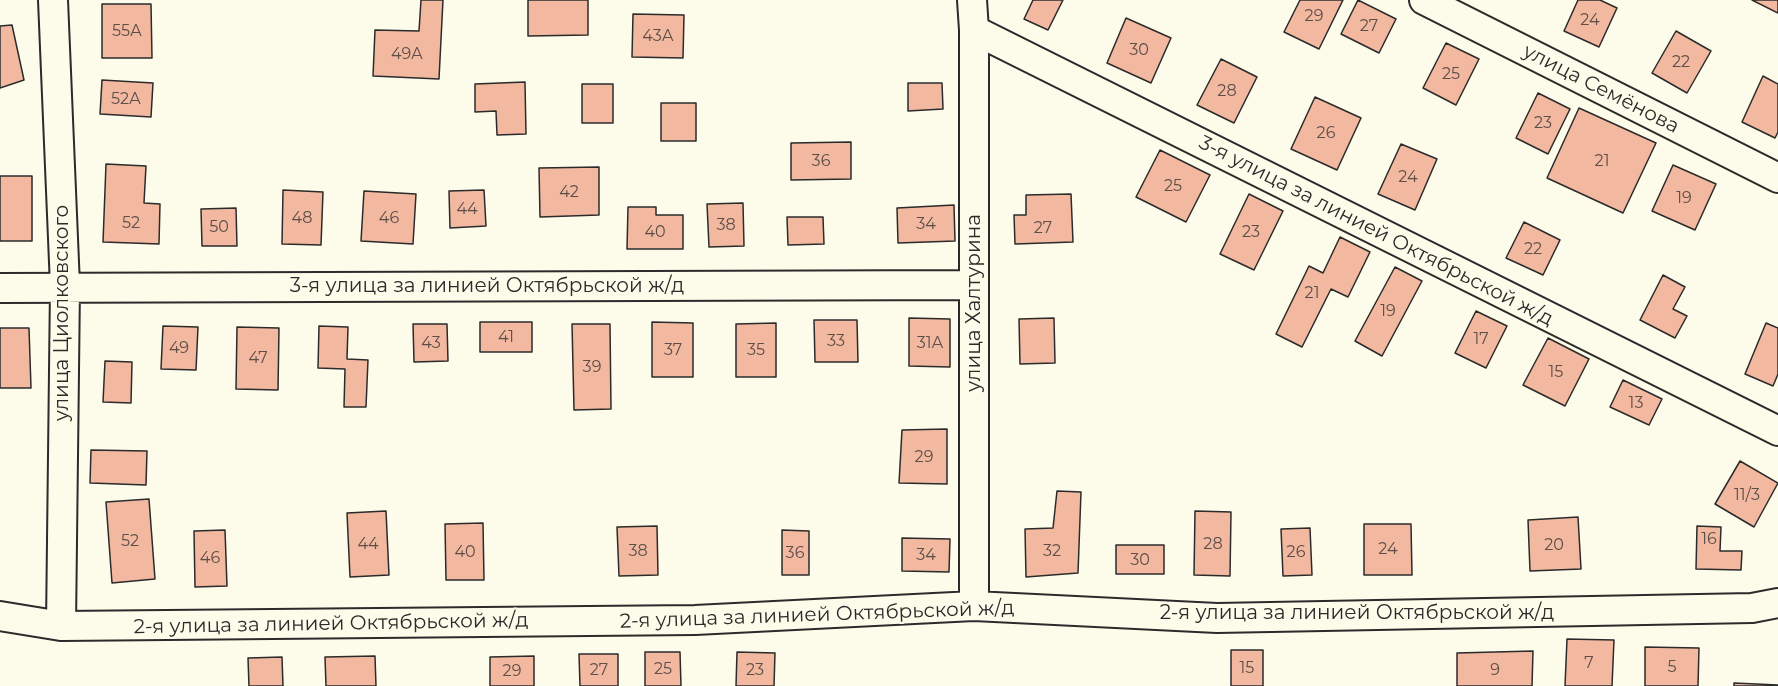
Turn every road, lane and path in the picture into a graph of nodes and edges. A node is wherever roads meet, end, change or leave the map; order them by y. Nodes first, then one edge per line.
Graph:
1 (53, 0) edge
2 (972, 0) edge
3 (1424, 0) edge
4 (974, 30) junction
5 (1778, 178) edge
6 (973, 285) junction
7 (65, 286) junction
8 (0, 288) edge
9 (1778, 431) edge
10 (1778, 603) edge
11 (974, 606) junction
12 (0, 616) edge
13 (61, 626) junction

1 - 7 street, улица Циолковского
2 - 4 street, улица Халтурина
3 - 5 street, улица Семёнова
4 - 6 street, улица Халтурина
4 - 9 street, 3-я улица за линией Октябрьской ж/д
6 - 7 street, 3-я улица за линией Октябрьской ж/д
6 - 11 street, улица Халтурина
7 - 8 street, 3-я улица за линией Октябрьской ж/д
7 - 13 street, улица Циолковского
10 - 11 street, 2-я улица за линией Октябрьской ж/д
11 - 13 street, 2-я улица за линией Октябрьской ж/д
12 - 13 street, 2-я улица за линией Октябрьской ж/д

